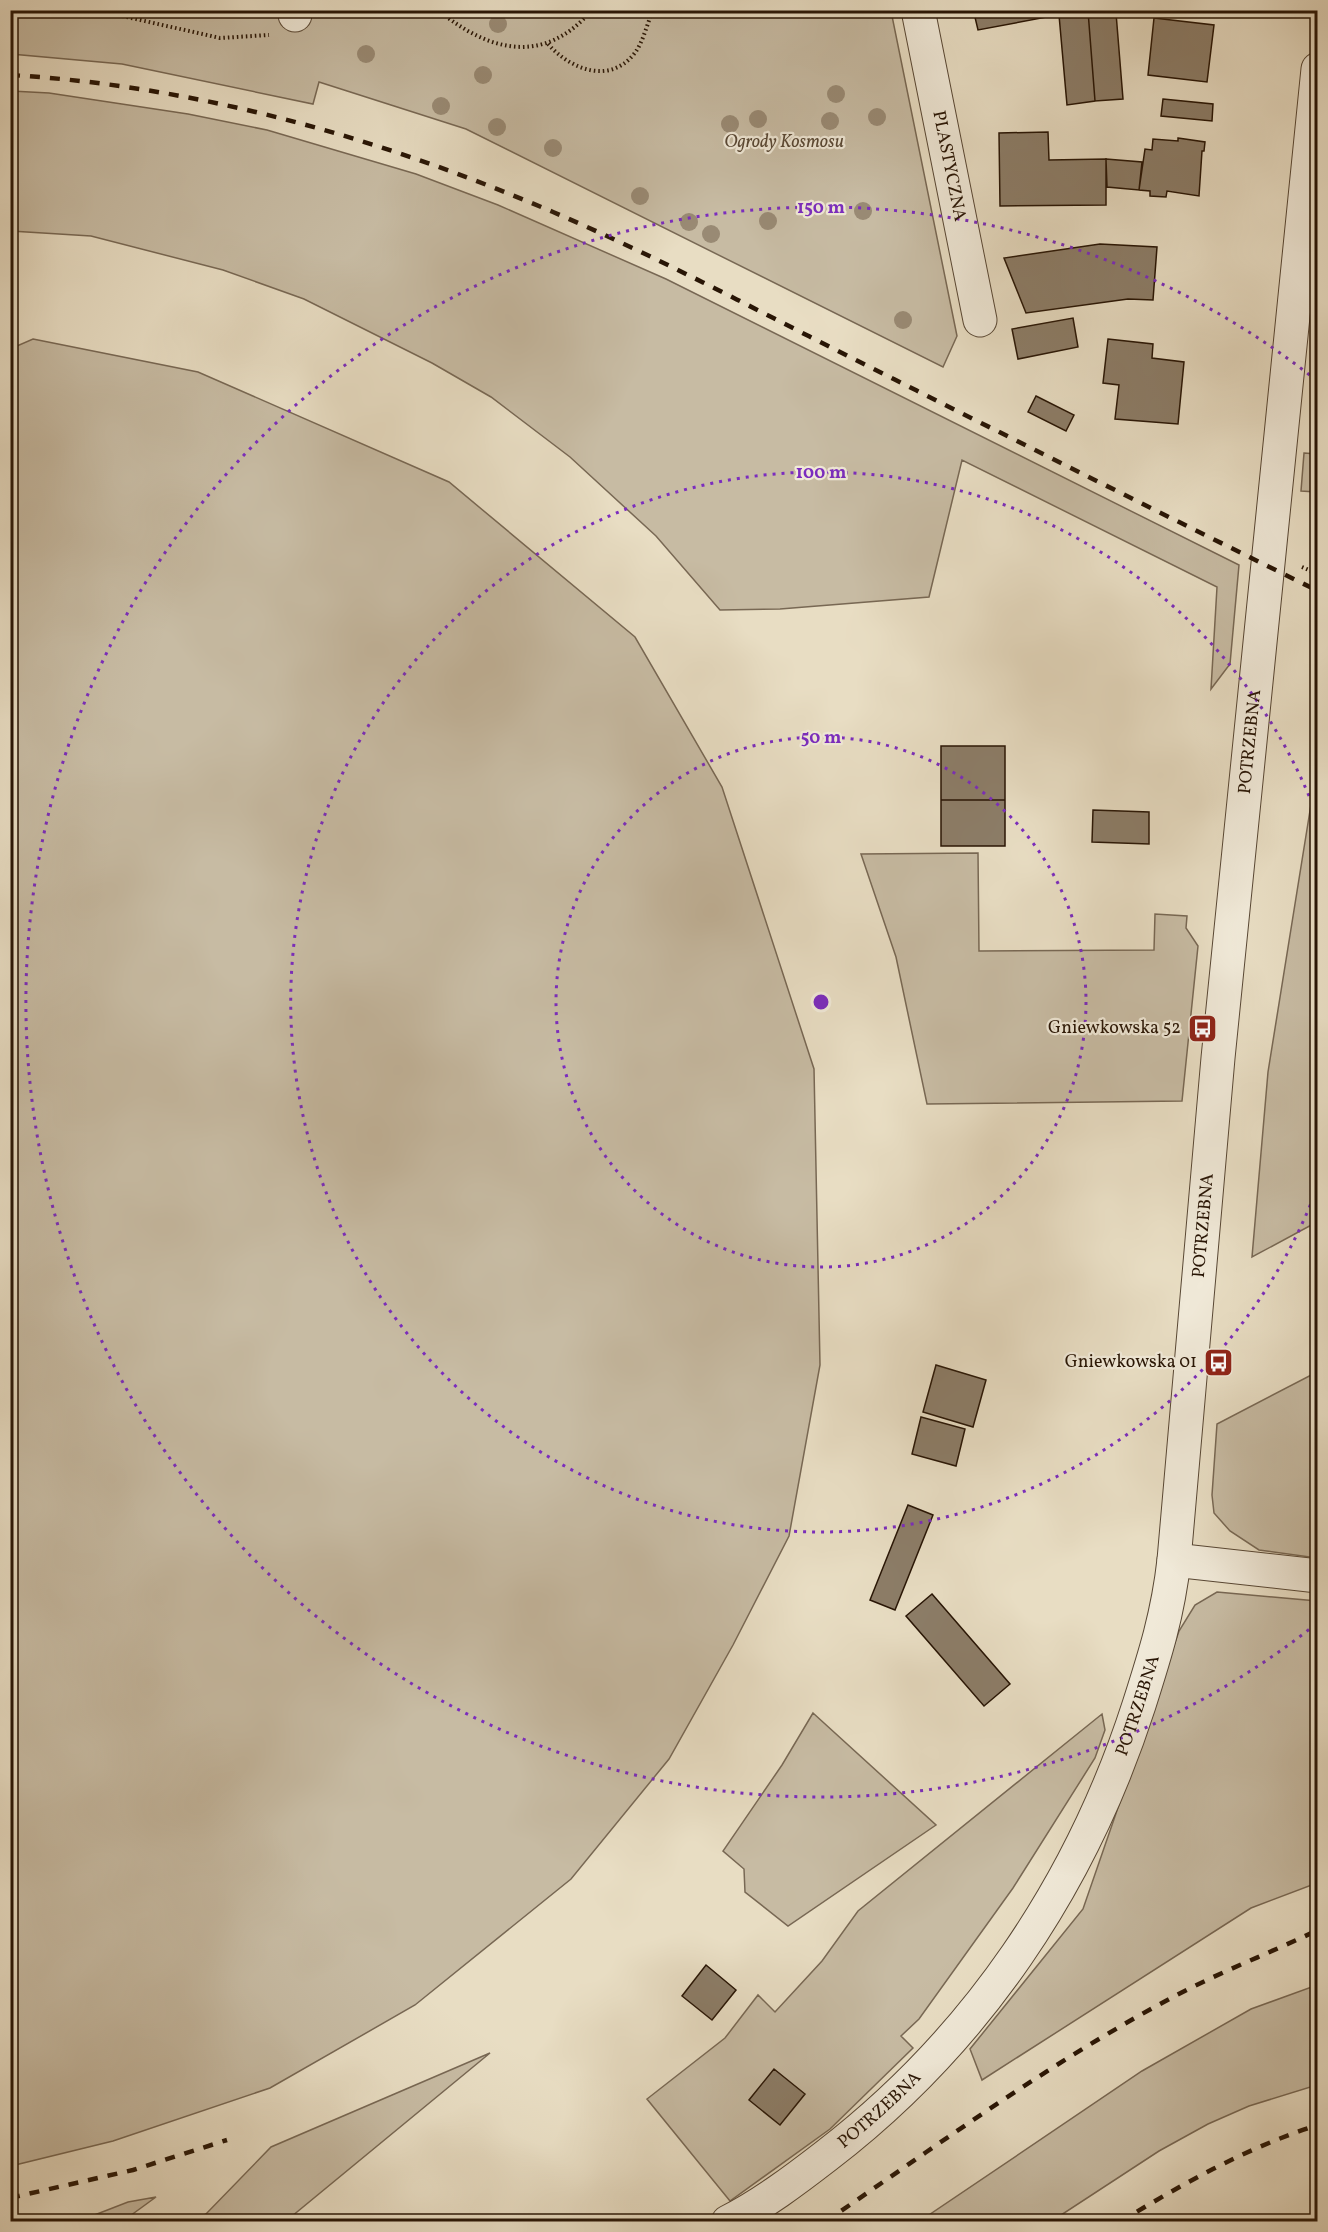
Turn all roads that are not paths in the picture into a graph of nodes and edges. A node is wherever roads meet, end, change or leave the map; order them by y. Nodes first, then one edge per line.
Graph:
1 (918, 10) edge
2 (1317, 69) edge
3 (980, 320) dead end
4 (1174, 1560) junction
5 (1317, 1576) edge
6 (728, 2222) edge

1 - 3 street, PLASTYCZNA
2 - 4 street, POTRZEBNA
4 - 5 street
4 - 6 street, POTRZEBNA

